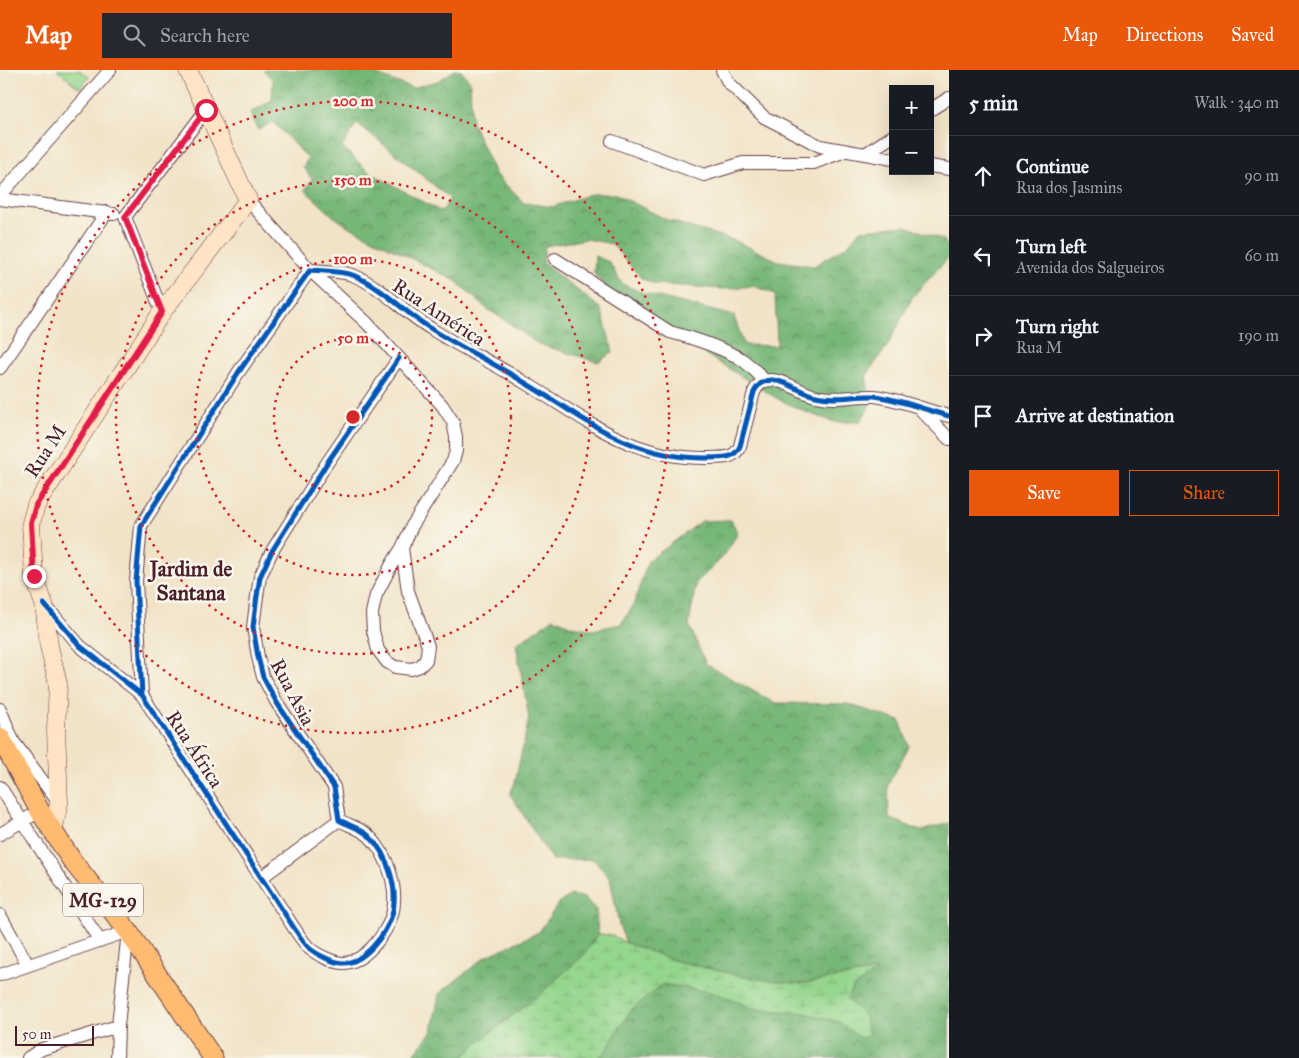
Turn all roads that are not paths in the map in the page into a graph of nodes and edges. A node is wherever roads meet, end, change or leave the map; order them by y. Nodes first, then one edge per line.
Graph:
1 (110, 70) edge
2 (188, 70) edge
3 (722, 70) edge
4 (949, 98) edge
5 (934, 107) edge
6 (206, 110) junction
7 (889, 139) edge
8 (612, 141) dead end
9 (845, 150) junction
10 (866, 154) junction
11 (889, 158) edge
12 (934, 167) edge
13 (949, 170) edge
14 (0, 198) edge
15 (248, 200) junction
16 (108, 212) junction
17 (125, 217) junction
18 (556, 259) dead end
19 (310, 270) junction
20 (162, 312) junction
21 (399, 358) junction
22 (0, 368) edge
23 (765, 380) junction
24 (919, 409) junction
25 (949, 416) edge
26 (949, 439) edge
27 (402, 548) junction
28 (44, 604) junction
29 (142, 696) junction
30 (0, 709) edge
31 (0, 737) edge
32 (0, 786) edge
33 (59, 803) junction
34 (40, 813) junction
35 (339, 820) junction
36 (22, 821) junction
37 (54, 832) junction
38 (0, 834) edge
39 (261, 878) junction
40 (0, 915) edge
41 (128, 932) junction
42 (100, 941) junction
43 (28, 965) junction
44 (0, 975) edge
45 (118, 1026) junction
46 (28, 1058) edge
47 (117, 1058) edge
48 (213, 1058) edge

1 - 14 street
2 - 6 street
3 - 9 street
4 - 5 street
6 - 15 street
6 - 17 street
7 - 10 street
8 - 9 street
9 - 10 street
10 - 11 street
12 - 13 street
14 - 16 street
15 - 19 street
15 - 20 street, Rua M
16 - 17 street
16 - 22 street
17 - 20 street
18 - 23 street
19 - 21 street
19 - 23 street, Rua América
19 - 29 street
20 - 28 street, Rua M
21 - 27 street
21 - 35 street, Rua Asia
23 - 24 street
24 - 25 street
24 - 26 street
27 - 27 street
28 - 29 street, Rua África
28 - 33 street, Rua M
29 - 39 street, Rua África
30 - 33 street
31 - 34 main road, MG-129
32 - 36 street
33 - 37 street, Rua M
34 - 36 street
34 - 37 main road, MG-129
35 - 39 street
35 - 39 street, Rua África
36 - 38 street
36 - 42 street
37 - 41 main road, MG-129
40 - 43 street
41 - 42 street
41 - 45 street
41 - 48 main road, MG-129
42 - 43 street
43 - 44 street
45 - 46 street
45 - 47 street

